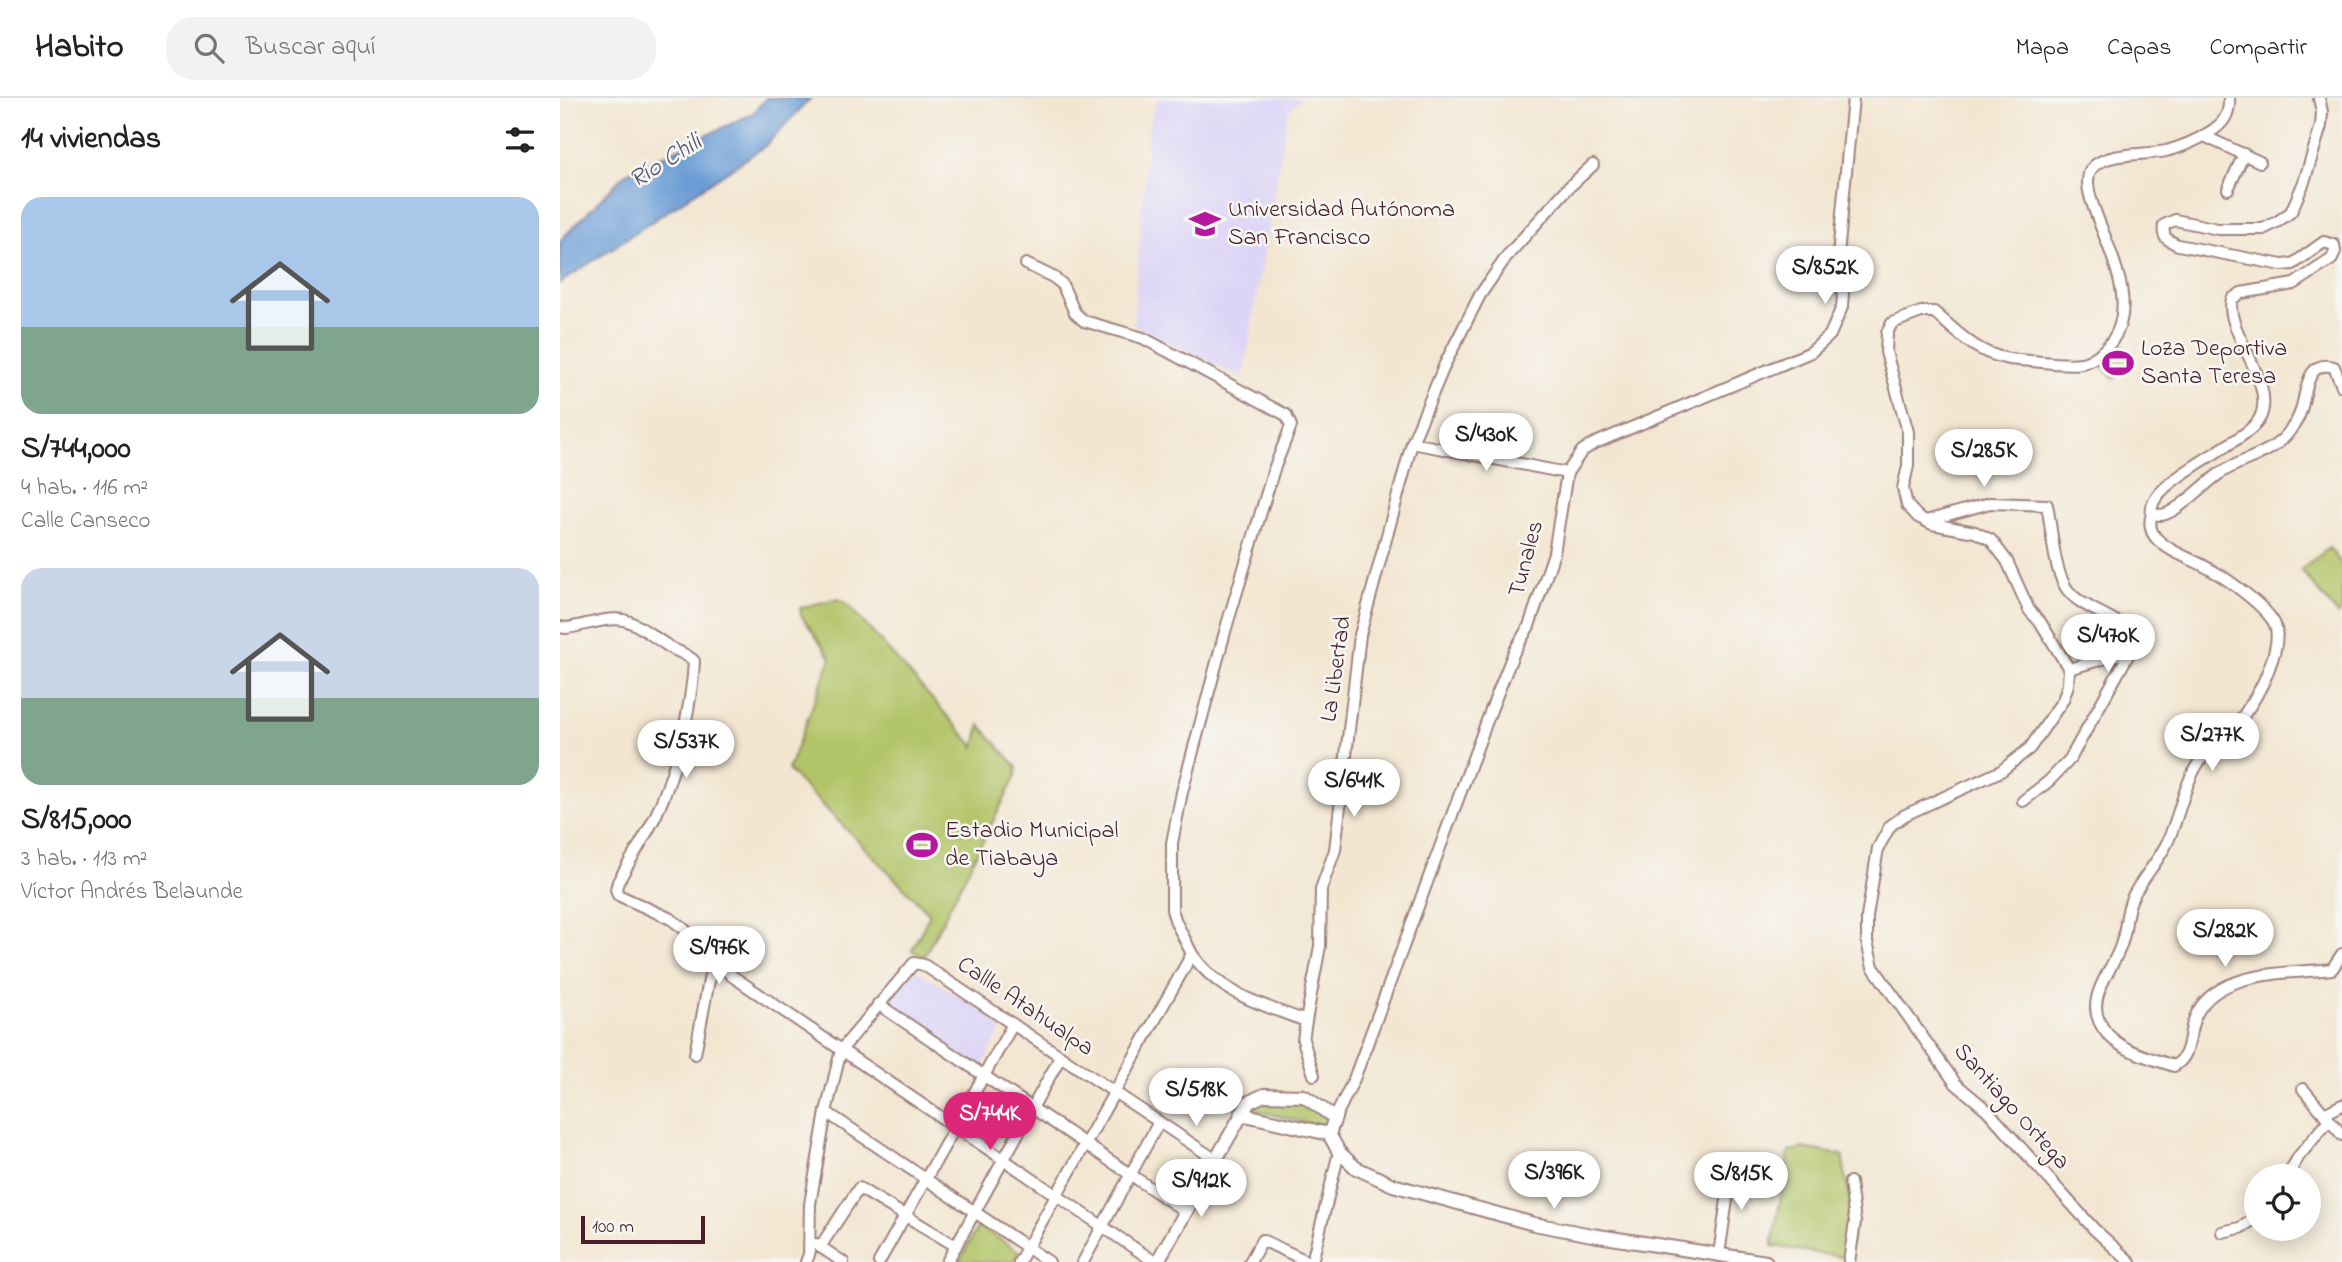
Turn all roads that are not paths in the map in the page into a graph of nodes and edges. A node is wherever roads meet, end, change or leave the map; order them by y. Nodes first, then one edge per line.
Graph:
1 (1853, 98) edge
2 (2229, 98) edge
3 (2319, 98) edge
4 (2204, 136) junction
5 (2244, 154) junction
6 (2260, 162) dead end
7 (1593, 165) dead end
8 (2228, 189) dead end
9 (1026, 264) dead end
10 (2342, 386) edge
11 (1412, 443) junction
12 (1567, 473) junction
13 (2152, 514) junction
14 (1926, 521) junction
15 (560, 626) edge
16 (2131, 650) junction
17 (2069, 669) junction
18 (2023, 802) dead end
19 (1192, 954) junction
20 (2342, 954) edge
21 (713, 958) junction
22 (878, 1004) junction
23 (1306, 1021) junction
24 (1013, 1024) junction
25 (841, 1050) junction
26 (695, 1054) dead end
27 (1061, 1056) junction
28 (1314, 1075) dead end
29 (984, 1076) junction
30 (2303, 1089) dead end
31 (1114, 1092) junction
32 (2342, 1105) edge
33 (1032, 1108) junction
34 (826, 1112) junction
35 (1241, 1114) junction
36 (2326, 1117) junction
37 (1335, 1118) junction
38 (1159, 1122) junction
39 (955, 1127) junction
40 (1329, 1134) junction
41 (2342, 1135) edge
42 (1085, 1144) junction
43 (1339, 1152) junction
44 (1004, 1160) junction
45 (1216, 1160) junction
46 (2294, 1164) edge
47 (1732, 1166) dead end
48 (1131, 1175) junction
49 (926, 1179) junction
50 (1850, 1182) dead end
51 (1056, 1195) junction
52 (975, 1212) junction
53 (1186, 1212) junction
54 (905, 1216) junction
55 (2244, 1225) edge
56 (1102, 1227) junction
57 (2222, 1232) dead end
58 (809, 1240) junction
59 (956, 1246) junction
60 (820, 1247) junction
61 (1027, 1247) junction
62 (1719, 1254) junction
63 (806, 1262) edge
64 (843, 1262) edge
65 (879, 1262) edge
66 (947, 1262) edge
67 (1019, 1262) edge
68 (1049, 1262) edge
69 (1083, 1262) edge
70 (1156, 1262) edge
71 (1250, 1262) edge
72 (1311, 1262) edge
73 (1766, 1262) edge
74 (1849, 1262) edge
75 (2130, 1262) edge

1 - 12 street
2 - 4 street
3 - 13 street
4 - 5 street
4 - 14 street
5 - 6 street
5 - 8 street
7 - 11 street, La Libertad
9 - 19 street
10 - 13 street
11 - 12 street
11 - 23 street, La Libertad
12 - 37 street, Tunales
13 - 20 street
14 - 16 street
14 - 17 street
15 - 21 street
16 - 17 street
16 - 18 street
17 - 75 street, Santiago Ortega
19 - 23 street
19 - 31 street
21 - 25 street
21 - 26 street
22 - 24 street, Callle Atahualpa
22 - 25 street
22 - 29 street
23 - 28 street, La Libertad
24 - 27 street, Callle Atahualpa
24 - 29 street
25 - 34 street
25 - 39 street
27 - 31 street, Callle Atahualpa
27 - 33 street
29 - 33 street
29 - 39 street
30 - 36 street
31 - 38 street, Callle Atahualpa
31 - 42 street
32 - 36 street
33 - 42 street
33 - 44 street
34 - 49 street
34 - 58 street
35 - 37 main road
35 - 40 main road
35 - 45 main road
36 - 41 street
36 - 46 street
37 - 40 main road
38 - 45 street, Callle Atahualpa
38 - 48 street
39 - 44 street
39 - 49 street
40 - 43 main road
42 - 48 street
42 - 51 street
43 - 62 main road
43 - 72 street
44 - 51 street
44 - 52 street
45 - 53 main road
47 - 62 street
48 - 53 street
48 - 56 street
49 - 52 street
49 - 54 street
50 - 74 street
51 - 56 street
51 - 61 street
52 - 59 street
52 - 61 street
53 - 70 main road
54 - 59 street
54 - 60 street
54 - 65 street
55 - 57 street
56 - 69 street
56 - 70 street
58 - 60 street
58 - 63 street
59 - 66 street
60 - 64 street
61 - 67 street
61 - 68 street
62 - 73 main road
71 - 72 street

